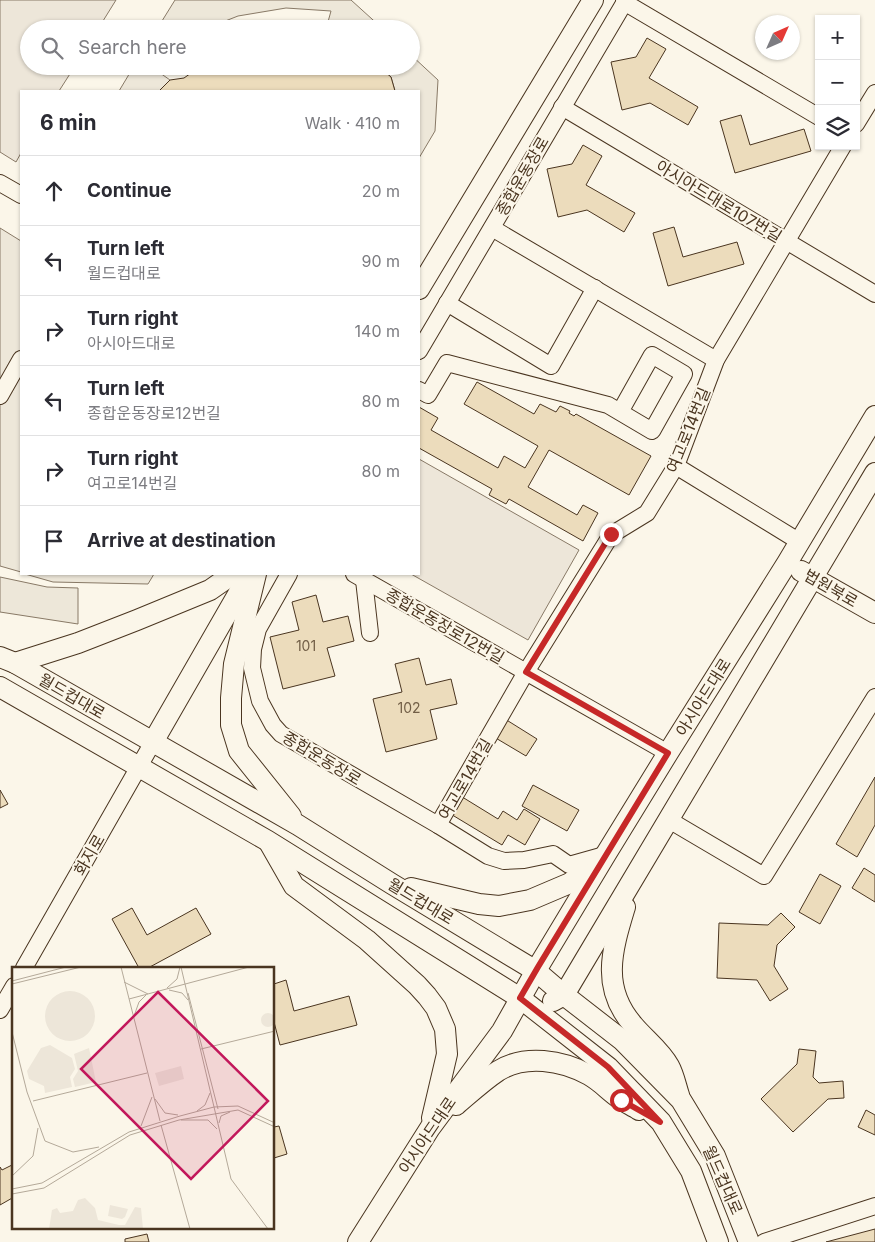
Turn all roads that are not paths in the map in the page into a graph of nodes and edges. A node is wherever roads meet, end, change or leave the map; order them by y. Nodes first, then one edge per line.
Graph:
1 (593, 0) edge
2 (619, 1) edge
3 (582, 18) junction
4 (875, 92) edge
5 (562, 107) junction
6 (815, 115) edge
7 (860, 117) edge
8 (841, 150) edge
9 (0, 183) edge
10 (20, 194) edge
11 (492, 228) junction
12 (786, 241) junction
13 (420, 287) edge
14 (595, 288) junction
15 (875, 294) edge
16 (447, 303) junction
17 (420, 349) edge
18 (716, 360) junction
19 (20, 361) edge
20 (420, 391) edge
21 (0, 396) edge
22 (620, 412) junction
23 (875, 416) edge
24 (676, 466) junction
25 (875, 473) edge
26 (800, 542) junction
27 (787, 563) junction
28 (231, 575) edge
29 (249, 575) edge
30 (256, 575) edge
31 (288, 575) edge
32 (359, 577) edge
33 (812, 577) junction
34 (875, 613) edge
35 (370, 633) dead end
36 (7, 660) edge
37 (526, 672) junction
38 (0, 687) edge
39 (875, 696) edge
40 (153, 742) junction
41 (668, 753) junction
42 (140, 767) junction
43 (669, 820) junction
44 (298, 825) junction
45 (438, 826) junction
46 (268, 841) junction
47 (606, 854) junction
48 (636, 875) junction
49 (392, 884) junction
50 (25, 967) edge
51 (536, 971) junction
52 (12, 989) edge
53 (564, 995) junction
54 (520, 998) junction
55 (0, 1010) edge
56 (536, 1011) junction
57 (502, 1031) junction
58 (680, 1100) junction
59 (660, 1122) junction
60 (430, 1128) junction
61 (875, 1206) edge
62 (358, 1242) edge
63 (718, 1242) edge
64 (749, 1242) edge
65 (764, 1242) edge

1 - 3 main road, 종합운동장로
2 - 3 main road
2 - 5 street, 종합운동장로
2 - 6 street
3 - 13 main road, 종합운동장로
4 - 7 street
5 - 11 street, 종합운동장로
5 - 12 street, 아시아드대로107번길
8 - 12 street, 여고로14번길
9 - 10 street
11 - 14 street
11 - 16 street, 종합운동장로
12 - 15 street, 아시아드대로107번길
12 - 18 street, 여고로14번길
14 - 16 street
14 - 18 street
16 - 17 street, 종합운동장로
18 - 24 street, 여고로14번길
19 - 21 street
20 - 22 street
22 - 22 street
23 - 26 main road, 아시아드대로
24 - 26 street
24 - 37 street, 여고로14번길
25 - 33 main road, 아시아드대로
26 - 27 main road, 아시아드대로
27 - 33 main road, 법원북로
27 - 41 main road, 아시아드대로
28 - 36 main road
29 - 40 main road
30 - 44 main road
31 - 45 street, 종합운동장로
32 - 35 street
32 - 37 street, 종합운동장로12번길
33 - 34 main road, 법원북로
33 - 43 main road, 아시아드대로
36 - 40 main road, 월드컵대로
37 - 41 street, 종합운동장로12번길
37 - 45 street, 여고로14번길
38 - 42 main road, 월드컵대로
39 - 43 street
40 - 42 street, 화지로
40 - 44 main road, 월드컵대로
41 - 47 main road, 아시아드대로
42 - 46 main road, 월드컵대로
42 - 50 street, 화지로
43 - 48 main road, 아시아드대로
44 - 49 main road, 월드컵대로
45 - 47 street, 종합운동장로
46 - 54 main road, 월드컵대로
46 - 60 main road
47 - 49 main road
47 - 51 main road, 아시아드대로
48 - 53 main road, 아시아드대로
48 - 58 main road
49 - 51 main road, 월드컵대로
51 - 53 main road, 월드컵대로
51 - 54 main road, 아시아드대로
52 - 55 street
53 - 56 main road, 아시아드대로
53 - 58 main road, 월드컵대로
54 - 56 main road, 월드컵대로
54 - 57 main road, 아시아드대로
56 - 57 main road, 아시아드대로
56 - 59 main road, 월드컵대로
57 - 60 main road, 아시아드대로
58 - 64 main road, 월드컵대로
59 - 60 main road
59 - 63 main road, 월드컵대로
60 - 62 main road, 아시아드대로
61 - 65 street

